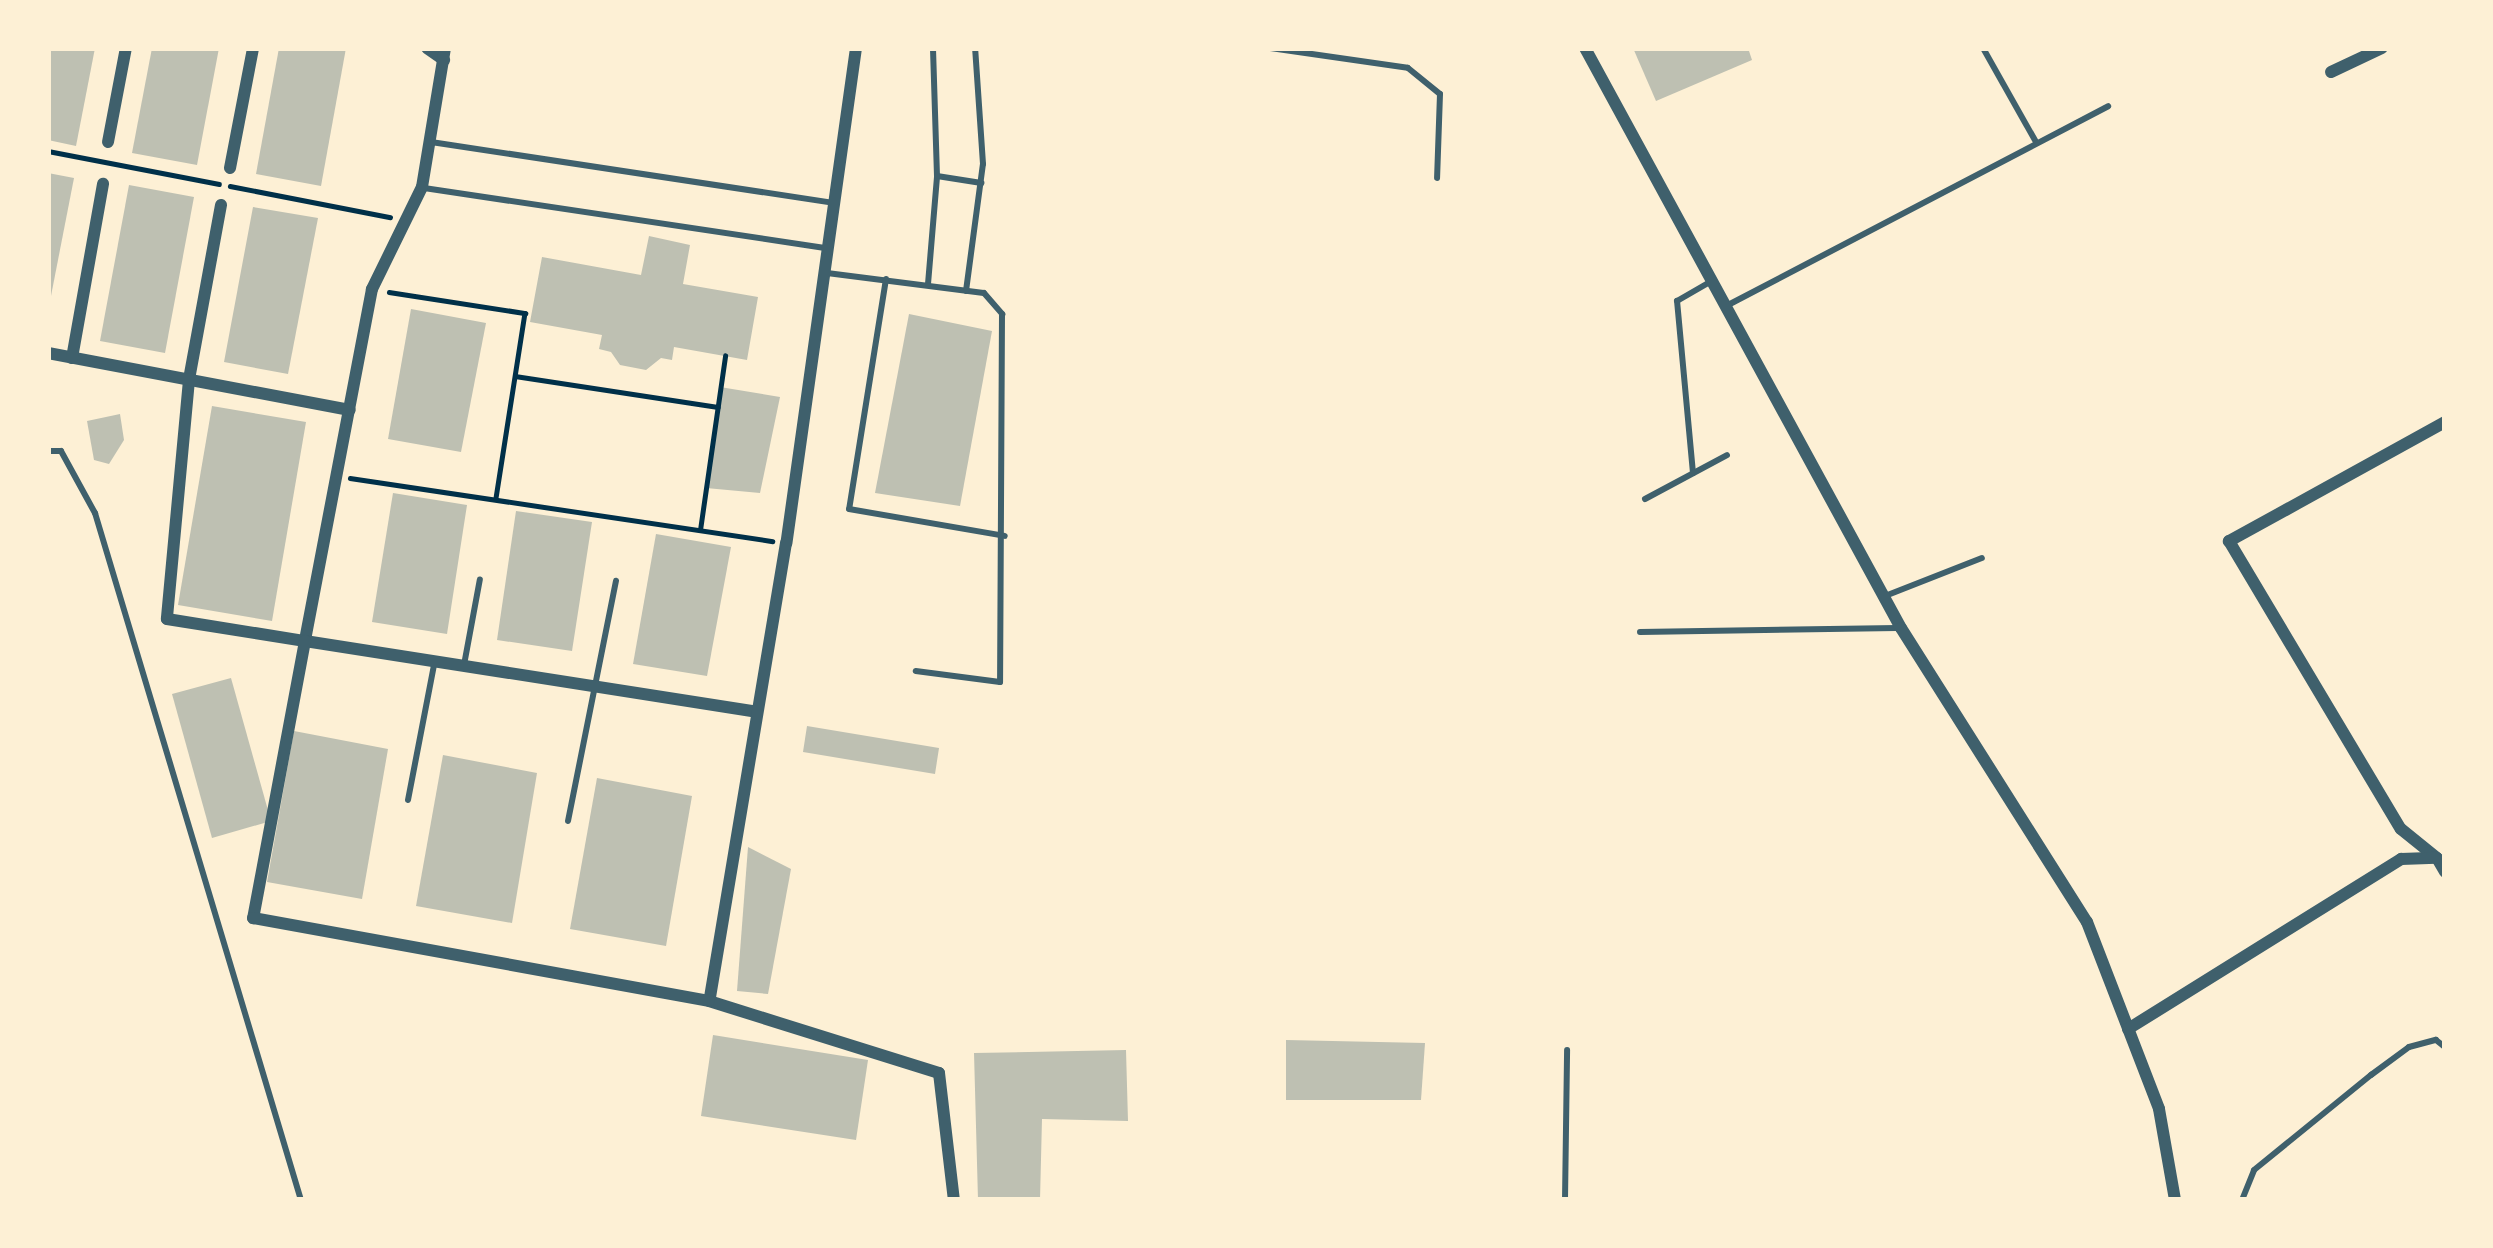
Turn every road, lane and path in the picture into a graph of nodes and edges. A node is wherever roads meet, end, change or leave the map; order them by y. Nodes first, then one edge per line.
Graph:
1 (126, 48) edge
2 (253, 48) edge
3 (427, 48) edge
4 (856, 48) edge
5 (933, 48) edge
6 (975, 48) edge
7 (1270, 48) edge
8 (1585, 48) edge
9 (1983, 48) edge
10 (2382, 48) edge
11 (444, 54) edge
12 (2331, 72) dead end
13 (2108, 106) dead end
14 (108, 142) dead end
15 (430, 142) junction
16 (2036, 142) junction
17 (230, 168) dead end
18 (937, 176) junction
19 (1437, 178) dead end
20 (981, 183) junction
21 (103, 184) dead end
22 (422, 187) junction
23 (836, 203) junction
24 (221, 205) dead end
25 (830, 248) junction
26 (827, 273) junction
27 (886, 279) junction
28 (1714, 280) junction
29 (927, 285) junction
30 (372, 289) junction
31 (966, 291) junction
32 (1728, 305) junction
33 (48, 353) edge
34 (725, 356) dead end
35 (73, 358) junction
36 (515, 376) junction
37 (189, 380) junction
38 (718, 407) junction
39 (350, 410) junction
40 (2445, 422) edge
41 (48, 451) edge
42 (1727, 454) dead end
43 (1694, 473) junction
44 (339, 476) junction
45 (1645, 499) dead end
46 (496, 500) junction
47 (700, 530) junction
48 (1005, 536) junction
49 (786, 543) junction
50 (1982, 558) dead end
51 (480, 579) dead end
52 (616, 581) dead end
53 (1886, 596) junction
54 (1901, 628) junction
55 (1640, 632) dead end
56 (305, 641) junction
57 (435, 661) junction
58 (464, 665) junction
59 (916, 671) dead end
60 (595, 685) junction
61 (756, 712) junction
62 (408, 800) dead end
63 (568, 821) dead end
64 (2441, 856) edge
65 (2445, 872) edge
66 (709, 1001) junction
67 (2128, 1029) junction
68 (2445, 1047) edge
69 (1567, 1050) dead end
70 (301, 1200) edge
71 (954, 1200) edge
72 (1564, 1200) edge
73 (2175, 1200) edge
74 (2242, 1200) edge

1 - 14 street
2 - 17 street
3 - 11 street
4 - 23 street
5 - 18 lane
6 - 20 lane
7 - 19 lane
8 - 28 street
9 - 16 lane
10 - 12 street
11 - 15 street
13 - 16 lane
15 - 22 street
15 - 23 lane
16 - 32 lane
18 - 20 lane
18 - 29 lane
20 - 31 lane
21 - 35 street
22 - 25 lane
22 - 30 street
23 - 25 street
24 - 37 street
25 - 26 street
26 - 27 lane
26 - 49 street
27 - 29 lane
27 - 48 lane
28 - 32 street
28 - 43 lane
29 - 31 lane
30 - 36 path
30 - 39 street
31 - 48 lane
32 - 53 street
33 - 35 street
34 - 38 path
35 - 37 street
36 - 38 path
36 - 46 path
37 - 39 street
37 - 56 street
38 - 47 path
39 - 44 street
40 - 64 street
41 - 70 lane
42 - 43 lane
43 - 45 lane
44 - 46 path
44 - 56 street
46 - 47 path
47 - 49 path
48 - 59 lane
49 - 61 street
50 - 53 lane
51 - 58 lane
52 - 60 lane
53 - 54 street
54 - 55 lane
54 - 67 street
56 - 57 street
56 - 66 street
57 - 58 street
57 - 62 lane
58 - 60 street
60 - 61 street
60 - 63 lane
61 - 66 street
64 - 65 street
64 - 67 street
66 - 71 street
67 - 73 street
68 - 74 lane
69 - 72 lane

